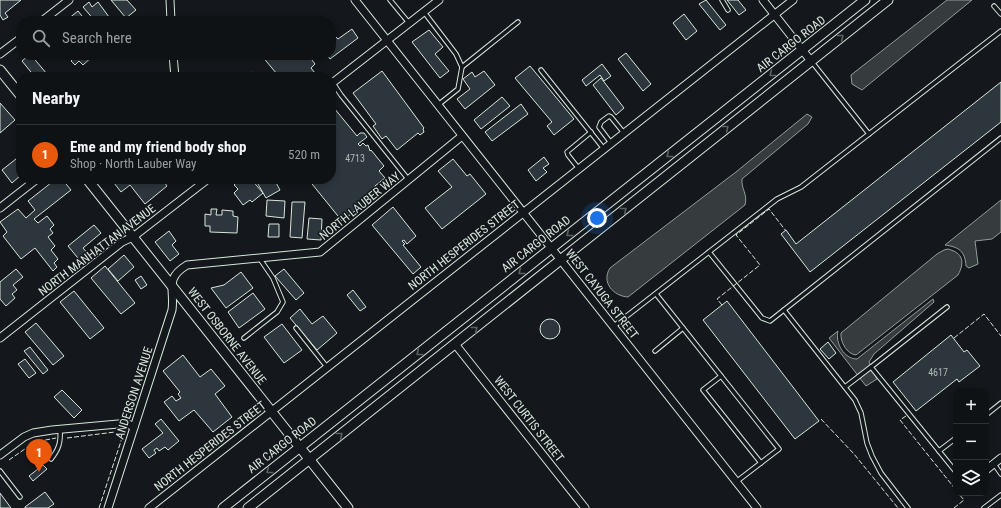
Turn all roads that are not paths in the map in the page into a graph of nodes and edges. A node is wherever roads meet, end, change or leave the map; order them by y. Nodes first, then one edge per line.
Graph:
1 (69, 0) edge
2 (170, 0) edge
3 (355, 0) edge
4 (390, 0) edge
5 (439, 0) edge
6 (722, 0) edge
7 (763, 0) edge
8 (793, 0) edge
9 (865, 0) edge
10 (888, 0) edge
11 (994, 6) dead end
12 (728, 10) dead end
13 (424, 12) junction
14 (1001, 14) edge
15 (775, 15) junction
16 (48, 16) edge
17 (171, 16) edge
18 (518, 22) dead end
19 (409, 23) junction
20 (1001, 31) edge
21 (386, 41) junction
22 (16, 42) edge
23 (802, 50) junction
24 (0, 54) edge
25 (173, 60) edge
26 (811, 61) junction
27 (462, 68) junction
28 (0, 70) edge
29 (540, 70) dead end
30 (175, 72) edge
31 (336, 80) edge
32 (336, 88) edge
33 (16, 90) edge
34 (437, 105) junction
35 (591, 132) junction
36 (624, 133) junction
37 (869, 134) junction
38 (462, 136) junction
39 (1001, 138) edge
40 (611, 144) junction
41 (604, 149) junction
42 (578, 169) junction
43 (409, 180) junction
44 (31, 184) edge
45 (91, 184) edge
46 (202, 184) edge
47 (0, 208) edge
48 (523, 212) junction
49 (133, 237) junction
50 (551, 248) junction
51 (709, 252) junction
52 (259, 258) junction
53 (561, 260) junction
54 (171, 284) junction
55 (656, 294) junction
56 (947, 307) dead end
57 (784, 310) junction
58 (614, 326) junction
59 (296, 328) dead end
60 (684, 328) junction
61 (0, 338) edge
62 (244, 338) dead end
63 (455, 344) junction
64 (655, 351) dead end
65 (327, 367) junction
66 (871, 367) junction
67 (721, 376) junction
68 (845, 387) junction
69 (1001, 403) edge
70 (272, 412) junction
71 (989, 413) edge
72 (134, 427) junction
73 (60, 429) junction
74 (953, 440) edge
75 (300, 447) junction
76 (939, 451) junction
77 (0, 455) edge
78 (1001, 458) edge
79 (51, 459) dead end
80 (309, 459) junction
81 (761, 463) junction
82 (994, 464) junction
83 (953, 468) edge
84 (989, 468) edge
85 (0, 471) edge
86 (1001, 474) edge
87 (736, 482) junction
88 (1001, 495) edge
89 (20, 497) dead end
90 (108, 508) edge
91 (149, 508) edge
92 (223, 508) edge
93 (248, 508) edge
94 (348, 508) edge
95 (585, 508) edge
96 (757, 508) edge
97 (908, 508) edge
98 (984, 508) edge

1 - 16 street
2 - 17 street
3 - 21 street, WEST CAYUGA STREET
4 - 19 lane
5 - 13 street
6 - 12 lane
7 - 15 street
8 - 15 street, NORTH HESPERIDES STREET
9 - 23 street, AIR CARGO ROAD
26 -> 10 street
11 - 14 lane
13 - 19 street
13 - 27 lane
15 - 23 street
15 - 36 street, NORTH HESPERIDES STREET
18 - 27 lane
19 - 21 street
20 - 37 lane
21 - 31 street
21 - 34 street, WEST CAYUGA STREET
22 - 24 street
23 - 26 street
23 -> 50 street, AIR CARGO ROAD
25 - 30 street
26 - 37 lane
53 -> 26 street
27 - 34 lane
28 - 33 street
29 - 35 lane
32 - 43 lane
34 - 38 street, WEST CAYUGA STREET
35 - 41 lane
35 - 42 lane
36 - 40 street, NORTH HESPERIDES STREET
36 - 40 lane
37 - 51 lane
38 - 43 street, NORTH LAUBER WAY
38 - 48 street, WEST CAYUGA STREET
39 - 57 lane
40 - 41 street, NORTH HESPERIDES STREET
41 - 42 street, NORTH HESPERIDES STREET
42 - 48 street, NORTH HESPERIDES STREET
43 - 52 street, NORTH LAUBER WAY
44 - 47 street
45 - 49 street, WEST OSBORNE AVENUE
46 - 49 street, NORTH MANHATTAN AVENUE
48 - 50 street, WEST CAYUGA STREET
48 - 65 street, NORTH HESPERIDES STREET
49 - 54 street, WEST OSBORNE AVENUE
49 - 61 street, NORTH MANHATTAN AVENUE
50 - 53 street, WEST CAYUGA STREET
50 -> 75 street, AIR CARGO ROAD
51 - 55 lane
51 - 57 lane
52 - 54 street, NORTH LAUBER WAY
52 - 62 lane
53 - 58 street, WEST CAYUGA STREET
63 -> 53 street
54 - 70 street, WEST OSBORNE AVENUE
54 - 72 street, ANDERSON AVENUE
55 - 58 lane
55 - 60 lane
56 - 66 lane
57 - 68 lane
58 - 87 street, WEST CAYUGA STREET
59 - 65 lane
60 - 64 lane
60 - 67 lane
80 -> 63 street
63 - 95 street, WEST CURTIS STREET
65 - 70 street, NORTH HESPERIDES STREET
66 - 68 lane
66 - 76 lane
67 - 81 lane
67 - 81 lane
68 - 97 lane
69 - 71 lane
70 - 75 street, WEST OSBORNE AVENUE
70 - 91 street, NORTH HESPERIDES STREET
72 - 73 street
72 - 90 street, ANDERSON AVENUE
73 - 77 street
73 - 79 lane
74 - 76 lane
75 - 80 street, WEST OSBORNE AVENUE
75 -> 92 street, AIR CARGO ROAD
76 - 83 lane
78 - 82 street
80 - 93 street
80 - 94 street, WEST OSBORNE AVENUE
81 - 87 lane
82 - 84 street
82 - 86 lane
85 - 89 lane
87 - 96 street, WEST CAYUGA STREET
88 - 98 lane

